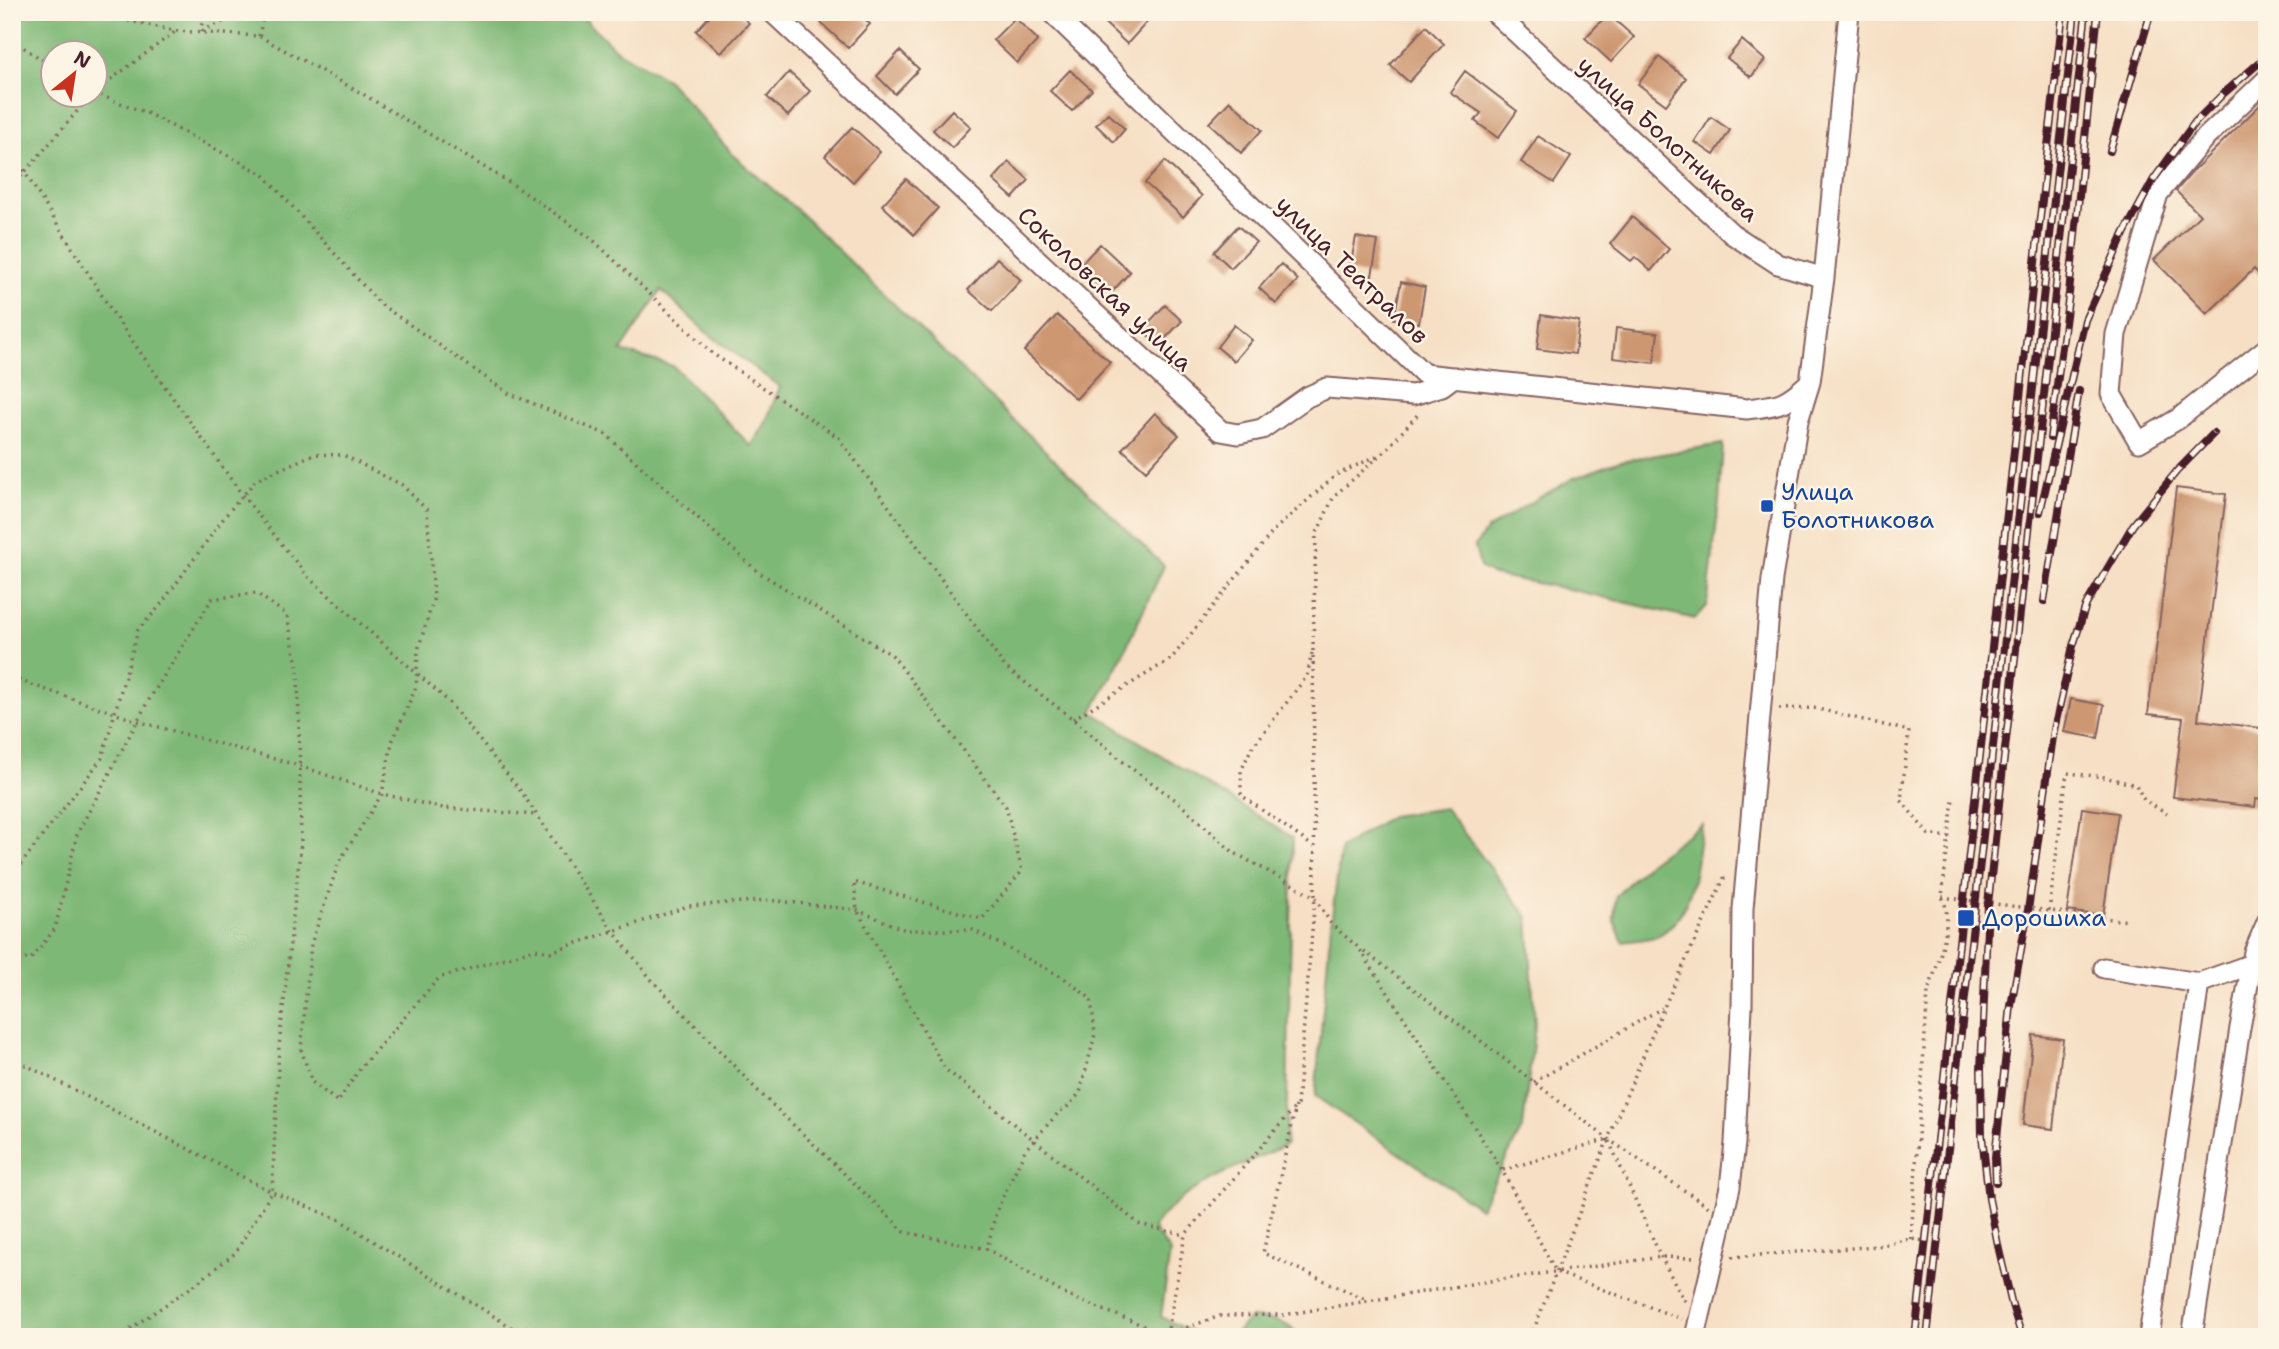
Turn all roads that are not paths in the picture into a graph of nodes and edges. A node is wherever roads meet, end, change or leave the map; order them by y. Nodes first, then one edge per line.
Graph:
1 (772, 12) edge
2 (1051, 12) edge
3 (1494, 12) edge
4 (1849, 12) edge
5 (2267, 79) edge
6 (1824, 278) junction
7 (2267, 348) edge
8 (1448, 382) junction
9 (1810, 382) junction
10 (2267, 922) edge
11 (2252, 964) junction
12 (2104, 968) dead end
13 (2199, 983) junction
14 (1696, 1331) edge
15 (2150, 1337) edge
16 (2192, 1337) edge

1 - 8 street, Соколовская улица
2 - 8 street, улица Театралов
3 - 6 street, улица Болотникова
4 - 6 street
5 - 7 street
6 - 9 street
8 - 9 street, улица Театралов
9 - 14 street
10 - 11 street
11 - 13 street
11 - 16 street
12 - 13 street
13 - 15 street

